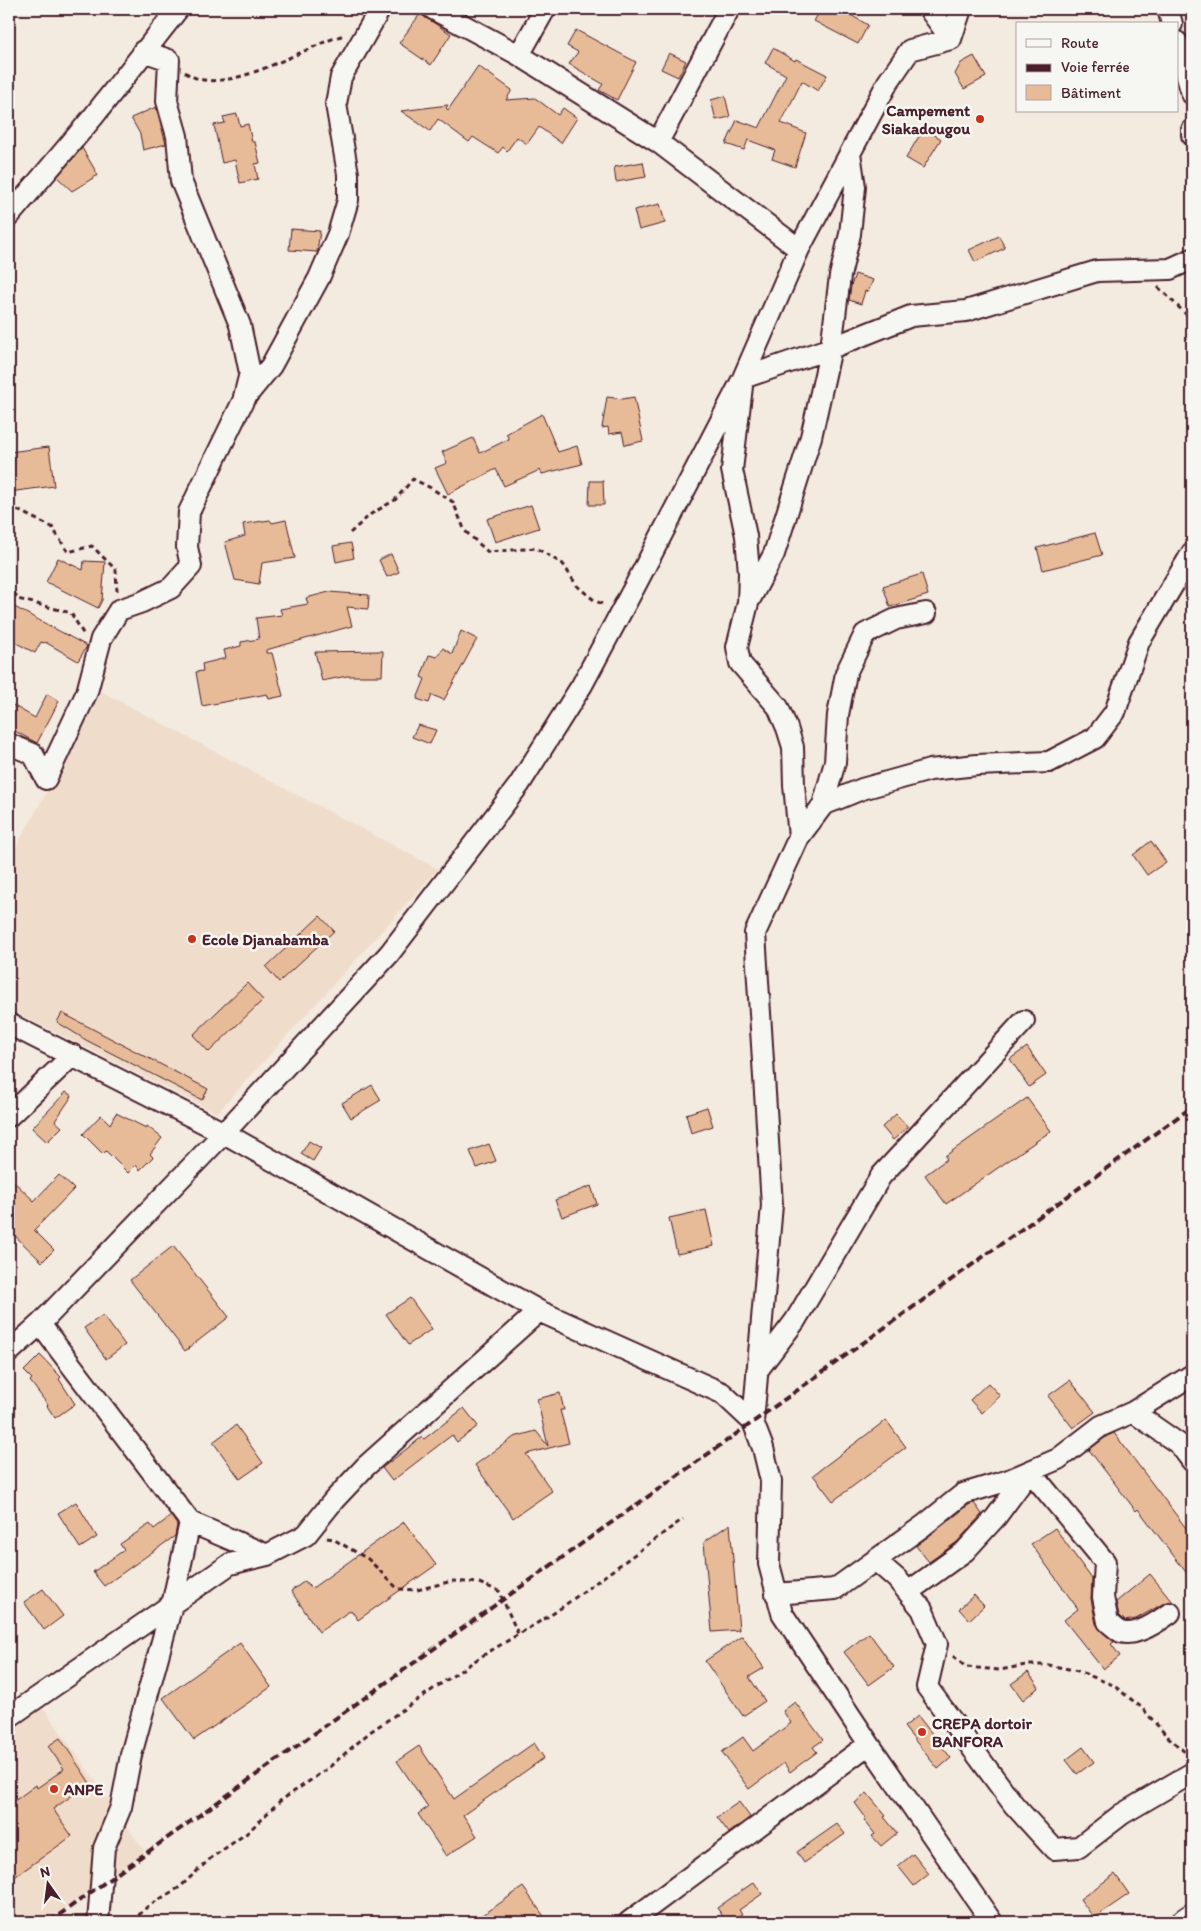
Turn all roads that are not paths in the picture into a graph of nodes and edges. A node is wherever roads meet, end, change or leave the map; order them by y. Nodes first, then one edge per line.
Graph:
1 (178, 9) edge
2 (380, 9) edge
3 (433, 9) edge
4 (545, 9) edge
5 (729, 9) edge
6 (929, 9) edge
7 (961, 9) edge
8 (1168, 9) edge
9 (1171, 22) edge
10 (951, 39) junction
11 (1178, 45) edge
12 (143, 51) junction
13 (519, 55) junction
14 (1192, 94) edge
15 (1192, 130) edge
16 (1192, 135) edge
17 (658, 142) junction
18 (850, 153) junction
19 (9, 216) edge
20 (798, 249) junction
21 (1192, 259) edge
22 (831, 348) junction
23 (743, 378) junction
24 (244, 399) junction
25 (1192, 554) edge
26 (748, 603) junction
27 (926, 613) dead end
28 (9, 744) edge
29 (823, 805) junction
30 (799, 837) junction
31 (1024, 1021) dead end
32 (9, 1024) edge
33 (73, 1055) junction
34 (9, 1116) edge
35 (224, 1133) junction
36 (539, 1310) junction
37 (40, 1324) junction
38 (9, 1352) edge
39 (757, 1371) junction
40 (1192, 1375) edge
41 (1133, 1412) junction
42 (753, 1422) junction
43 (1192, 1462) edge
44 (1030, 1471) junction
45 (190, 1522) junction
46 (267, 1556) junction
47 (875, 1560) junction
48 (908, 1592) junction
49 (776, 1594) junction
50 (172, 1605) junction
51 (1170, 1613) dead end
52 (9, 1718) edge
53 (869, 1744) junction
54 (1192, 1773) edge
55 (1192, 1918) edge
56 (98, 1922) edge
57 (629, 1922) edge
58 (992, 1922) edge
59 (1186, 1922) edge

1 - 12 street
2 - 24 street
3 - 13 street
4 - 13 street
5 - 17 street
6 - 10 street
7 - 10 street
8 - 9 street
10 - 18 street
11 - 14 street
12 - 19 street
12 - 24 street
13 - 17 street
15 - 16 street
17 - 20 street
18 - 20 street
18 - 22 street
20 - 23 street
21 - 22 street
22 - 23 street
22 - 26 street
23 - 26 street
23 - 35 street
24 - 28 street
25 - 29 street
26 - 30 street
27 - 29 street
29 - 30 street
30 - 39 street
31 - 39 street
32 - 33 street
33 - 34 street
33 - 35 street
35 - 36 street
35 - 37 street
36 - 42 street
36 - 46 street
37 - 38 street
37 - 45 street
39 - 42 street
40 - 41 street
41 - 43 street
41 - 44 street
42 - 49 street
44 - 47 street
44 - 48 street
44 - 51 street
45 - 46 street
45 - 50 street
46 - 50 street
47 - 48 street
47 - 49 street
48 - 54 street
49 - 53 street
50 - 52 street
50 - 56 street
53 - 57 street
53 - 58 street
55 - 59 highway

